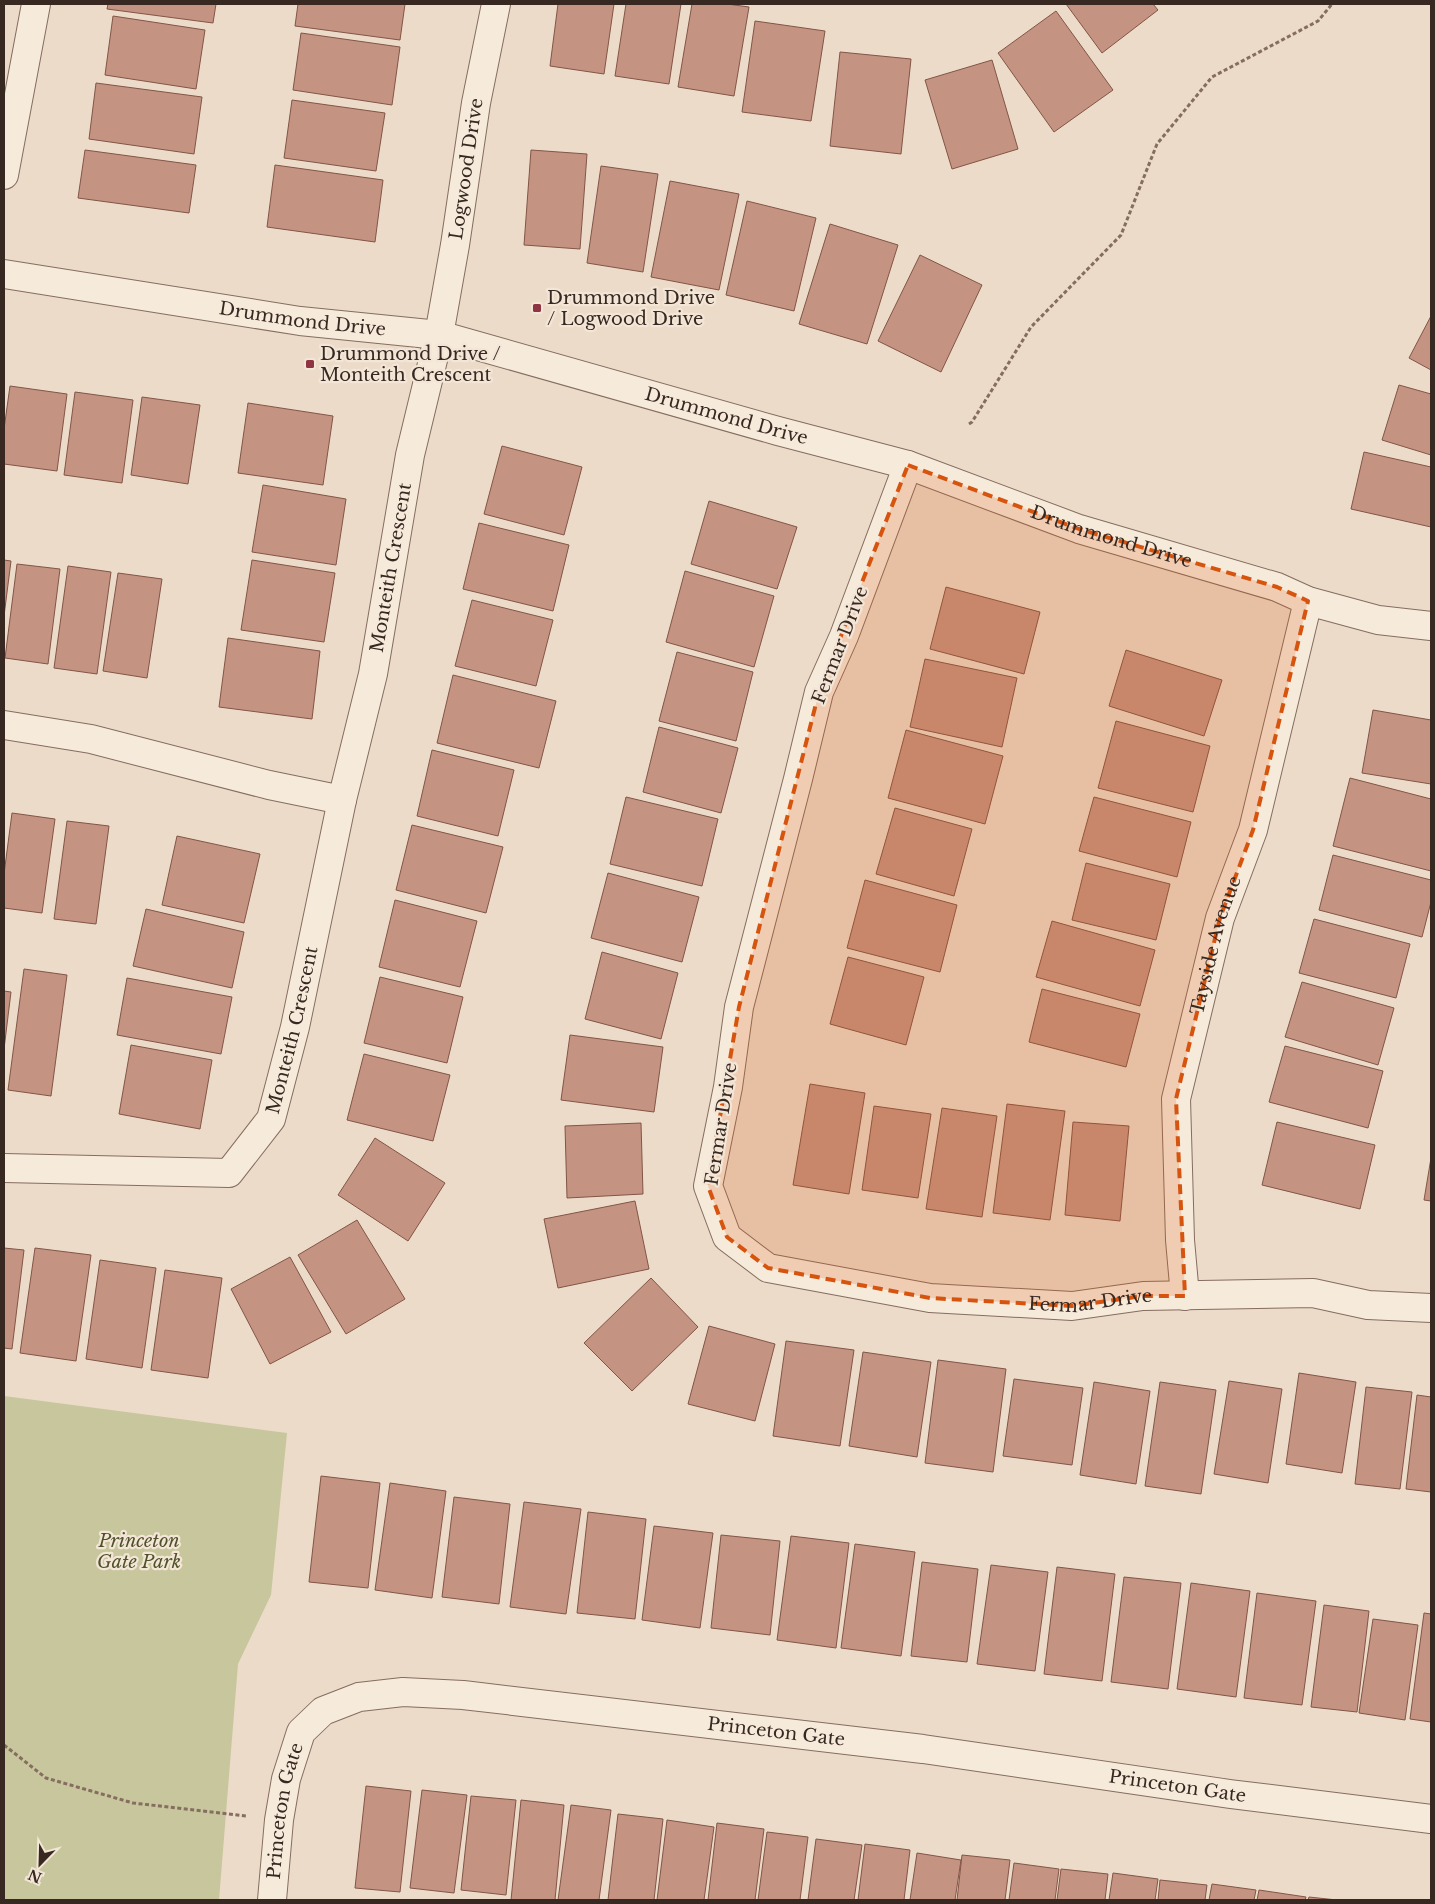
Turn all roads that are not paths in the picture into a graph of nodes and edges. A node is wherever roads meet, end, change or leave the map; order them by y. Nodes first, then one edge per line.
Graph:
1 (36, 4) edge
2 (496, 4) edge
3 (4, 175) edge
4 (4, 274) edge
5 (439, 335) junction
6 (908, 465) junction
7 (1308, 601) junction
8 (1431, 626) edge
9 (4, 725) edge
10 (342, 800) junction
11 (4, 1168) edge
12 (1185, 1296) junction
13 (1431, 1308) edge
14 (1431, 1819) edge
15 (272, 1900) edge

1 - 3 street
2 - 5 street, Logwood Drive
4 - 5 street, Drummond Drive
5 - 6 street, Drummond Drive
5 - 10 street, Monteith Crescent
6 - 7 street, Drummond Drive
6 - 12 street, Fermar Drive
7 - 8 street, Drummond Drive
7 - 12 street, Tayside Avenue
9 - 10 street
10 - 11 street, Monteith Crescent
12 - 13 street, Fermar Drive
14 - 15 street, Princeton Gate

